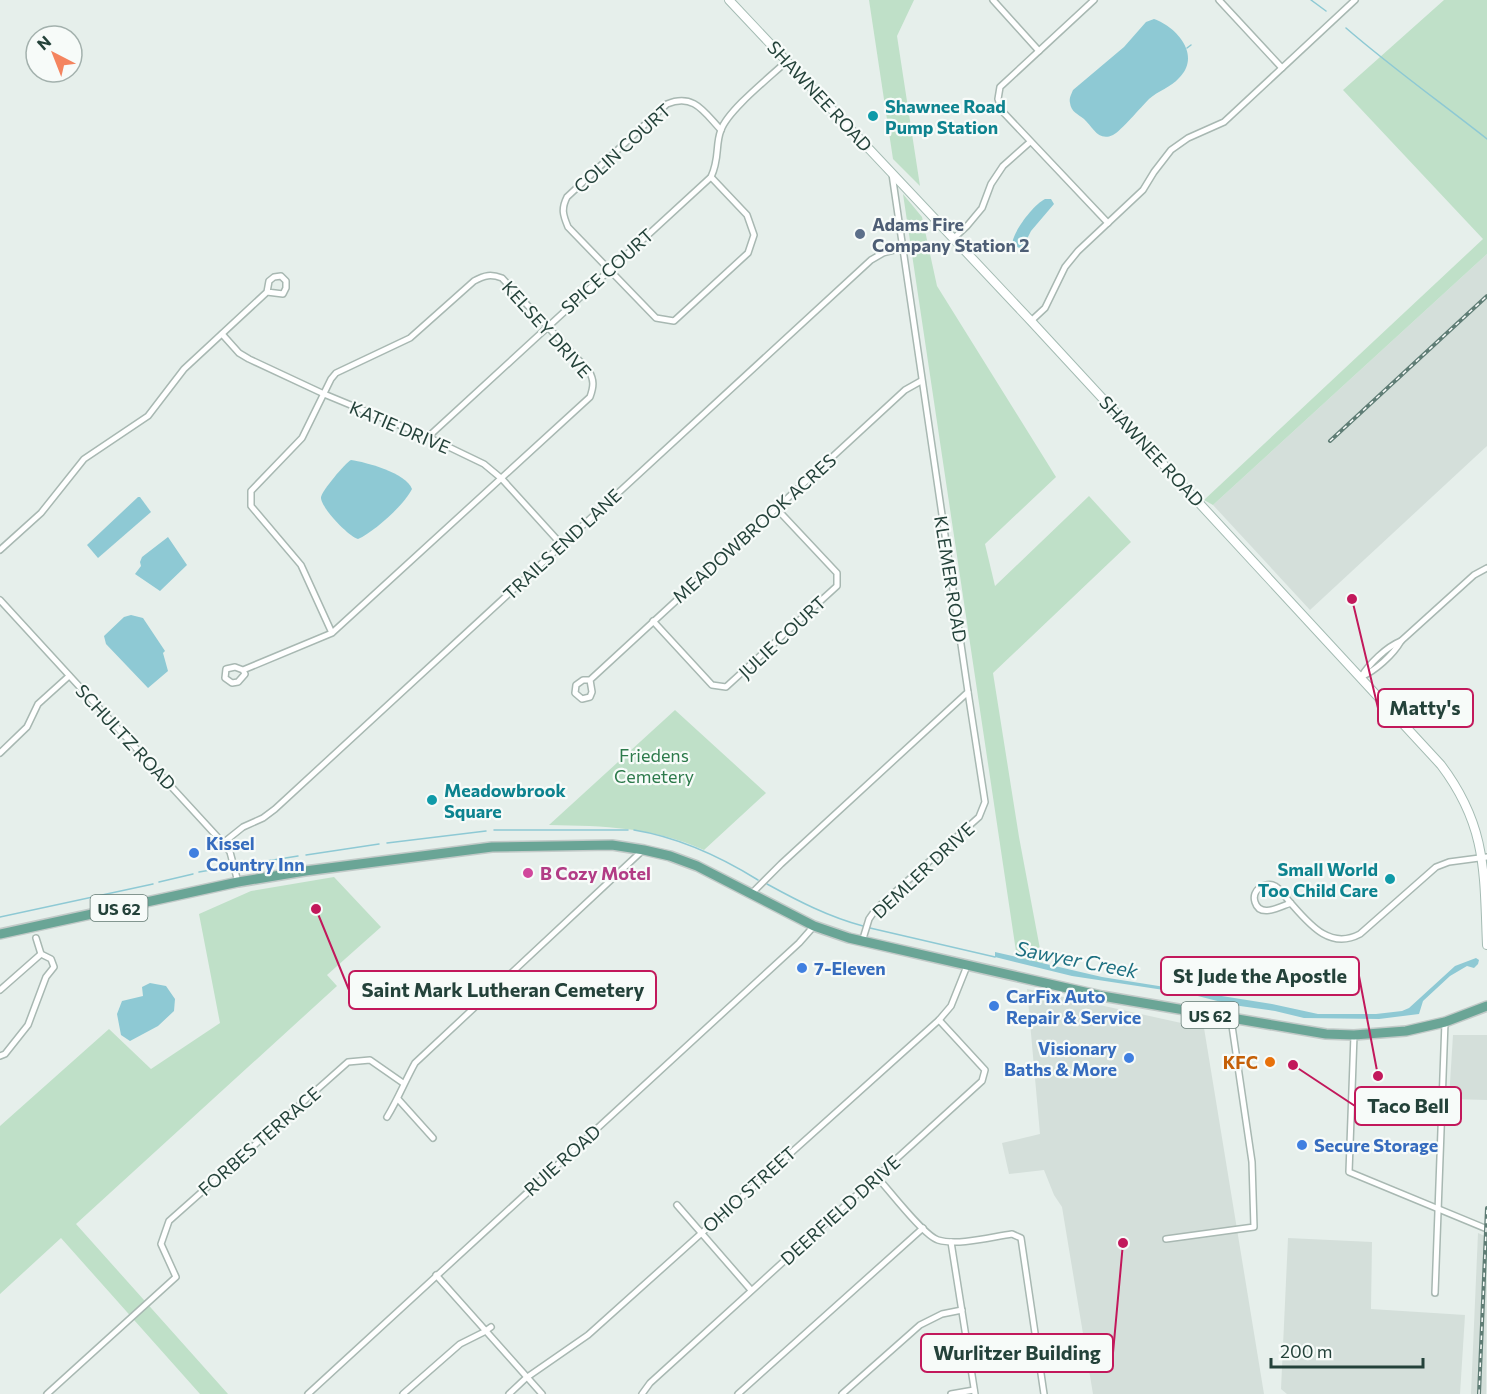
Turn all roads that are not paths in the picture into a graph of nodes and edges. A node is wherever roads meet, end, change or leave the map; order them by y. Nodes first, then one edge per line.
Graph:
1 (729, 0) edge
2 (993, 0) edge
3 (1094, 0) edge
4 (1219, 0) edge
5 (1355, 0) edge
6 (1039, 51) junction
7 (787, 61) junction
8 (1282, 68) junction
9 (721, 130) junction
10 (1030, 142) junction
11 (891, 172) junction
12 (711, 177) junction
13 (1108, 224) junction
14 (954, 238) junction
15 (902, 248) junction
16 (609, 270) junction
17 (267, 292) dead end
18 (1031, 321) junction
19 (547, 326) junction
20 (222, 334) junction
21 (921, 381) junction
22 (324, 394) junction
23 (428, 437) junction
24 (502, 479) junction
25 (776, 508) junction
26 (561, 544) junction
27 (0, 550) edge
28 (1487, 568) edge
29 (0, 600) edge
30 (653, 621) junction
31 (332, 633) junction
32 (243, 670) dead end
33 (69, 676) junction
34 (1361, 677) junction
35 (590, 680) dead end
36 (968, 692) junction
37 (0, 753) edge
38 (223, 843) junction
39 (644, 850) junction
40 (1485, 857) edge
41 (238, 882) junction
42 (751, 894) junction
43 (1291, 903) junction
44 (814, 926) junction
45 (0, 934) edge
46 (36, 938) dead end
47 (862, 942) junction
48 (1487, 945) edge
49 (41, 954) junction
50 (967, 966) junction
51 (0, 990) edge
52 (1487, 1006) edge
53 (1231, 1019) junction
54 (939, 1020) junction
55 (1445, 1022) junction
56 (1354, 1035) junction
57 (2, 1054) edge
58 (403, 1083) junction
59 (399, 1099) junction
60 (387, 1117) dead end
61 (433, 1138) dead end
62 (877, 1177) junction
63 (677, 1206) dead end
64 (1438, 1209) junction
65 (923, 1228) junction
66 (1487, 1229) edge
67 (701, 1232) junction
68 (1166, 1239) dead end
69 (951, 1242) junction
70 (436, 1275) junction
71 (751, 1290) junction
72 (1436, 1293) dead end
73 (962, 1310) junction
74 (490, 1326) dead end
75 (484, 1332) junction
76 (526, 1378) junction
77 (974, 1392) edge
78 (47, 1394) edge
79 (308, 1394) edge
80 (403, 1394) edge
81 (509, 1394) edge
82 (542, 1394) edge
83 (642, 1394) edge
84 (738, 1394) edge
85 (842, 1394) edge
86 (951, 1394) edge
87 (1044, 1394) edge

1 - 7 main road, SHAWNEE ROAD
2 - 6 street
3 - 6 street
4 - 8 street
5 - 8 street
6 - 10 street
7 - 9 street
7 - 11 main road, SHAWNEE ROAD
8 - 13 street
9 - 12 street
9 - 16 street, COLIN COURT
10 - 13 street
10 - 14 street
11 - 14 main road, SHAWNEE ROAD
11 - 15 street, KLEMER ROAD
12 - 16 street, SPICE COURT
12 - 16 street
13 - 18 street
14 - 18 main road, SHAWNEE ROAD
15 - 21 street, KLEMER ROAD
15 - 26 street, TRAILS END LANE
16 - 19 street, SPICE COURT
17 - 20 street
18 - 34 main road, SHAWNEE ROAD
19 - 22 street, KELSEY DRIVE
19 - 23 street, SPICE COURT
19 - 24 street, KELSEY DRIVE
20 - 22 street, KATIE DRIVE
20 - 27 street
21 - 25 street, MEADOWBROOK ACRES
21 - 36 street, KLEMER ROAD
22 - 23 street, KATIE DRIVE
22 - 31 street, KELSEY DRIVE
23 - 24 street, KATIE DRIVE
24 - 26 street, KATIE DRIVE
24 - 31 street, KELSEY DRIVE
25 - 30 street, MEADOWBROOK ACRES
25 - 30 street, JULIE COURT
26 - 38 street, TRAILS END LANE
28 - 34 street
29 - 33 street, SCHULTZ ROAD
30 - 35 street, MEADOWBROOK ACRES
31 - 32 street, KELSEY DRIVE
33 - 37 street
33 - 38 street, SCHULTZ ROAD
34 - 40 main road, SHAWNEE ROAD
36 - 42 street
36 - 47 street, DEMLER DRIVE
38 - 41 street, SCHULTZ ROAD
39 - 41 main road, US 62
39 - 42 main road, US 62
39 - 58 street
40 - 43 street
40 - 48 main road, SHAWNEE ROAD
41 - 45 main road, US 62
42 - 44 main road, US 62
43 - 43 street
44 - 47 main road, US 62
44 - 70 street, RUIE ROAD
46 - 49 street
47 - 50 main road, US 62
49 - 51 street
49 - 57 street
50 - 53 main road, US 62
50 - 54 street, OHIO STREET
52 - 55 main road, US 62
53 - 56 main road, US 62
53 - 68 street
54 - 62 street, DEERFIELD DRIVE
54 - 67 street, OHIO STREET
55 - 56 main road, US 62
55 - 64 street
56 - 64 street
58 - 59 street
58 - 78 street, FORBES TERRACE
59 - 60 street
59 - 61 street
62 - 65 street
62 - 71 street, DEERFIELD DRIVE
63 - 67 street
64 - 66 street
64 - 72 street
65 - 69 street
65 - 84 street
67 - 71 street
67 - 76 street, OHIO STREET
69 - 73 street
69 - 87 street
70 - 75 street
70 - 79 street, RUIE ROAD
71 - 83 street, DEERFIELD DRIVE
73 - 77 street
73 - 85 street
74 - 75 street
75 - 76 street
75 - 80 street
76 - 81 street, OHIO STREET
76 - 82 street
77 - 86 street

